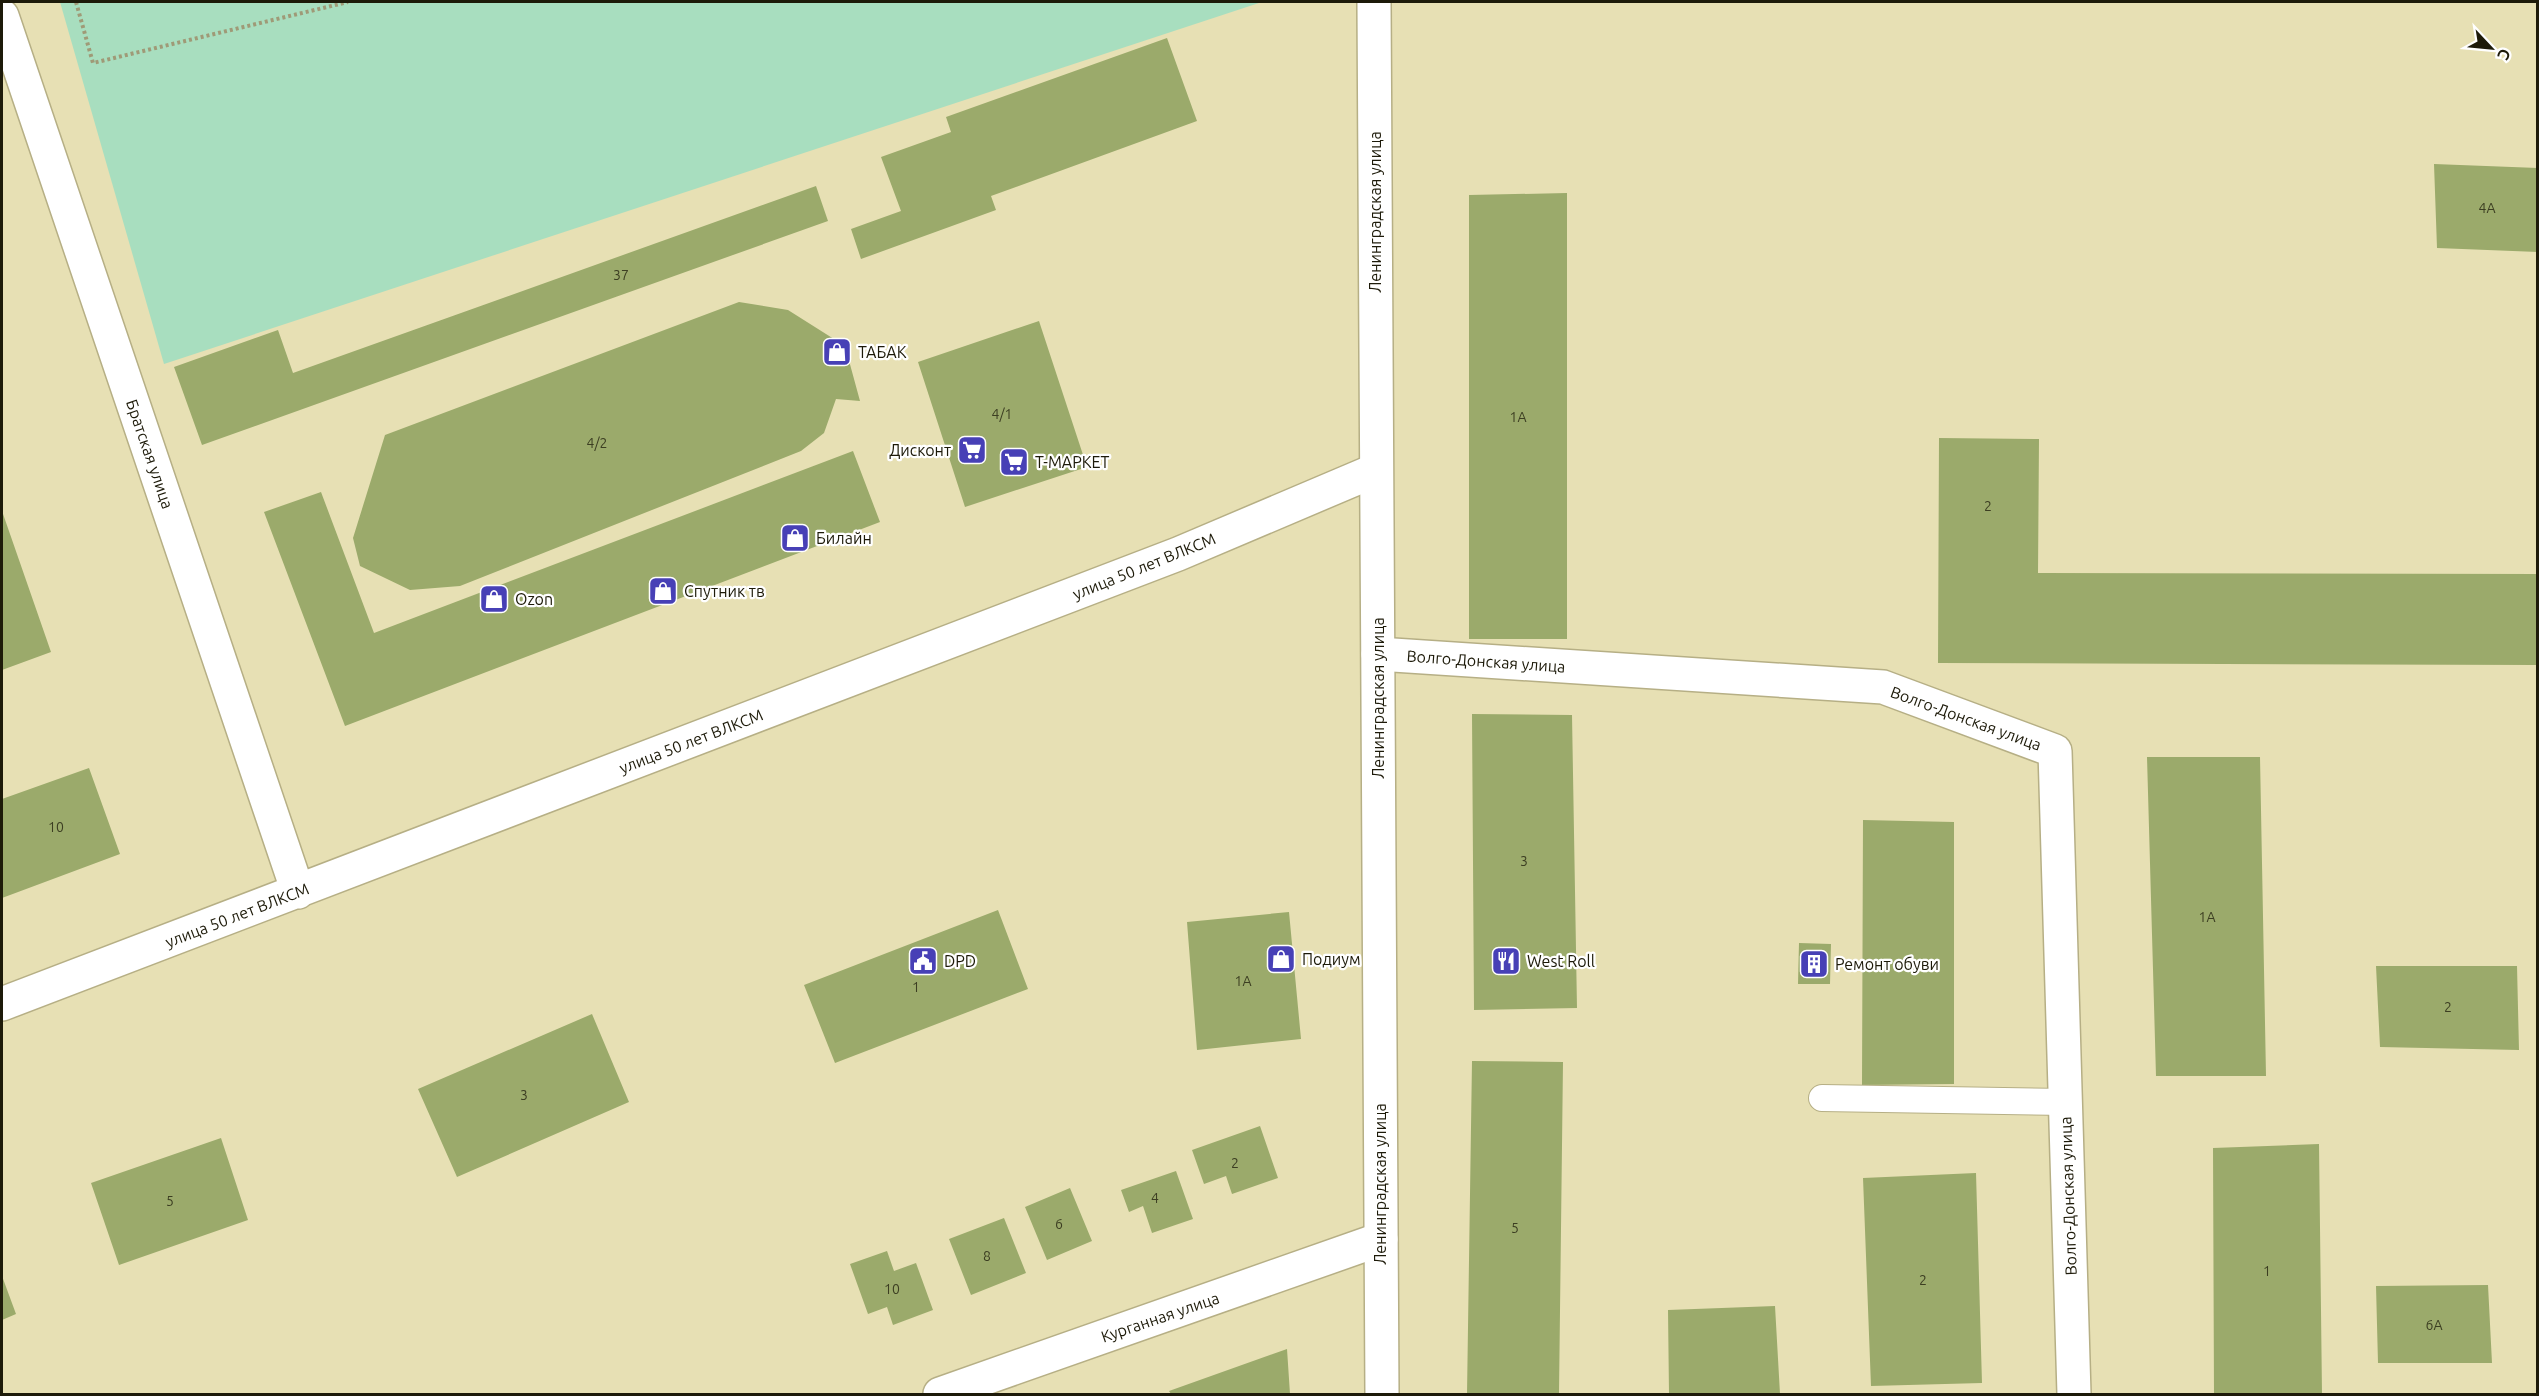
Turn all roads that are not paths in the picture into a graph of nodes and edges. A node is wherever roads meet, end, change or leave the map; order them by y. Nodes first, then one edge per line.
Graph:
1 (1374, 2) edge
2 (2, 16) edge
3 (1376, 470) junction
4 (1378, 654) junction
5 (298, 892) junction
6 (2, 1004) edge
7 (1822, 1098) dead end
8 (2066, 1102) junction
9 (1381, 1239) junction
10 (940, 1395) edge
11 (1382, 1395) edge
12 (2074, 1395) edge

1 - 3 street, Ленинградская улица
2 - 5 street, Братская улица
3 - 4 street, Ленинградская улица
3 - 5 street, улица 50 лет ВЛКСМ
4 - 8 street, Волго-Донская улица
4 - 9 street, Ленинградская улица
5 - 6 street, улица 50 лет ВЛКСМ
7 - 8 lane
8 - 12 street, Волго-Донская улица
9 - 10 street, Курганная улица
9 - 11 street, Ленинградская улица

